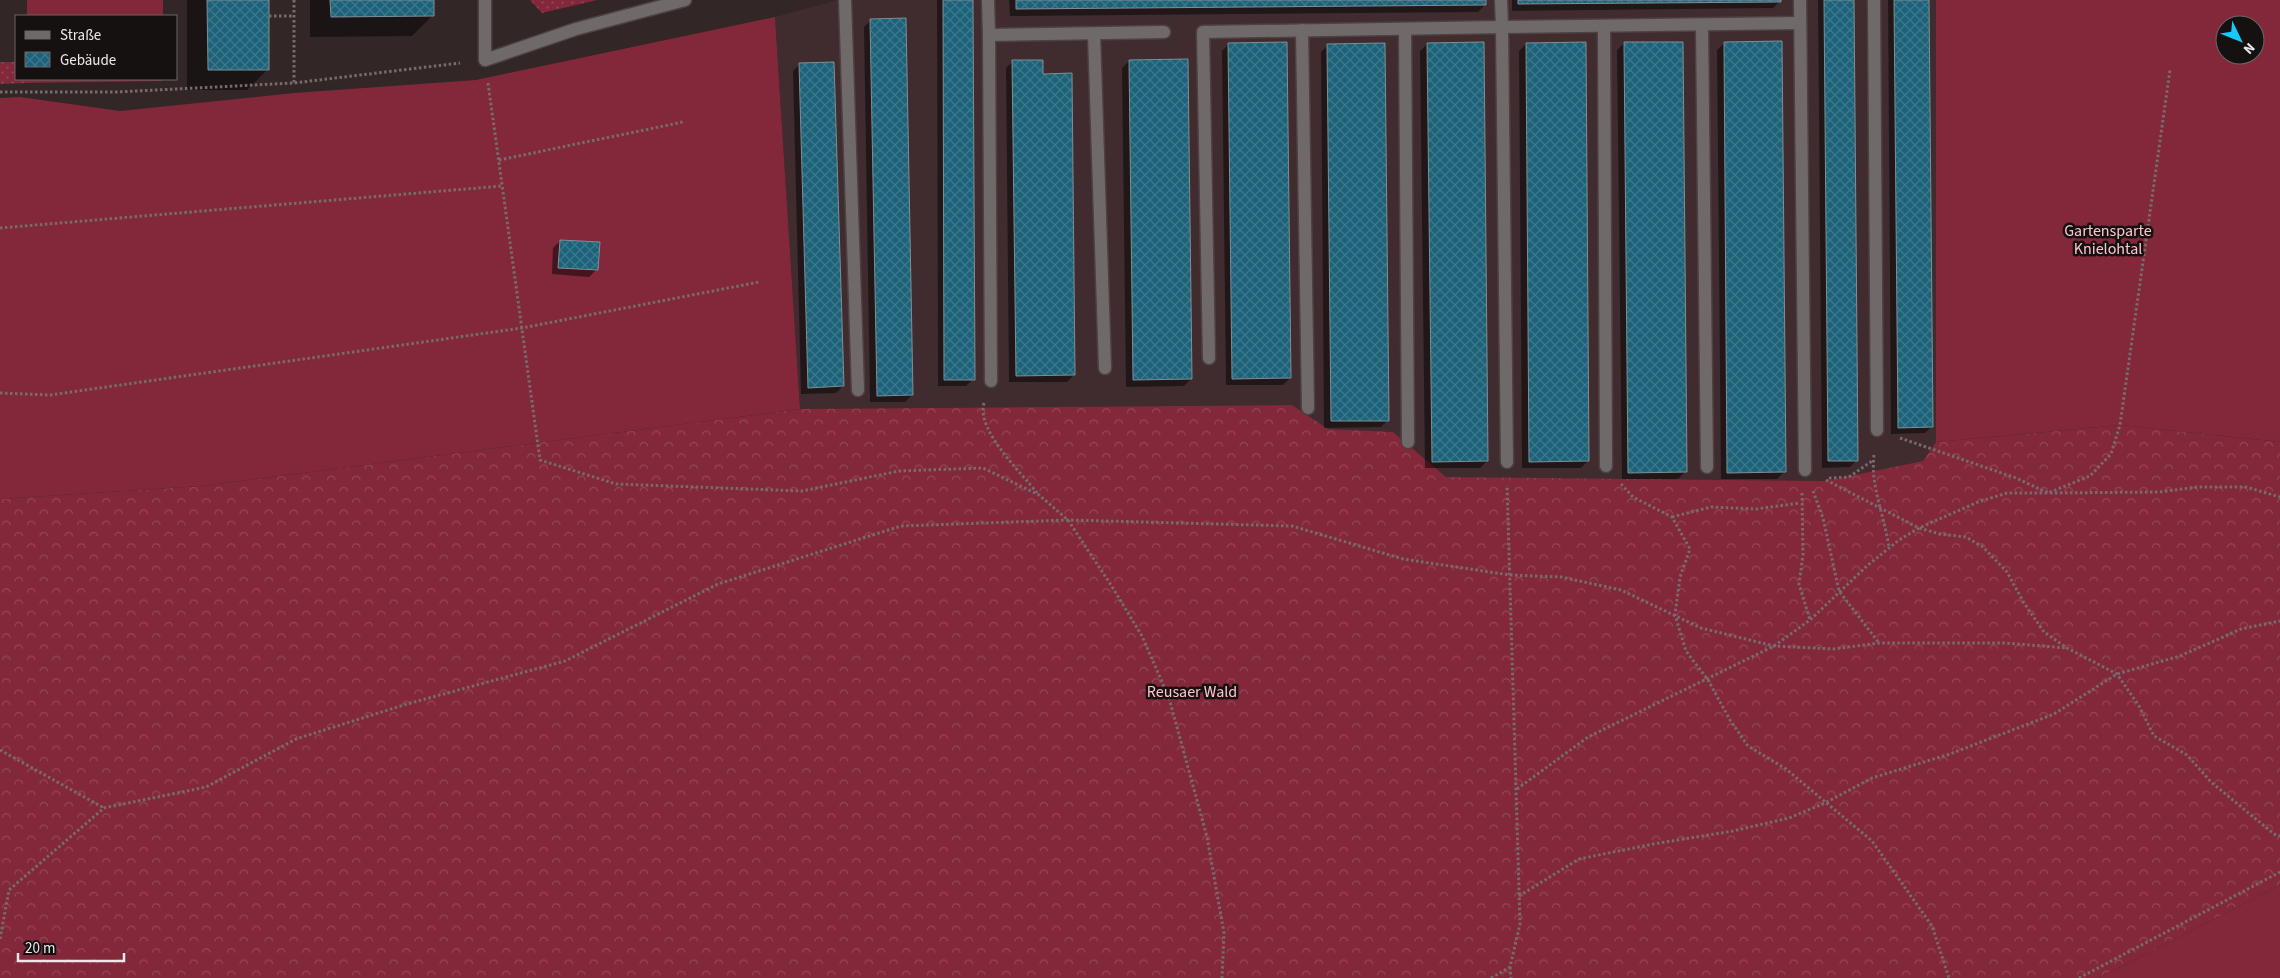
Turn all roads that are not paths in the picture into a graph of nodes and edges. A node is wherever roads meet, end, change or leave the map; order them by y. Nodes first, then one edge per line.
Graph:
1 (485, 0) edge
2 (686, 0) edge
3 (845, 0) edge
4 (988, 0) edge
5 (1501, 0) edge
6 (1800, 0) edge
7 (1874, 0) edge
8 (1800, 23) junction
9 (1702, 24) junction
10 (1604, 26) junction
11 (1502, 27) junction
12 (1405, 29) junction
13 (1302, 30) junction
14 (1164, 32) dead end
15 (1094, 34) junction
16 (989, 35) junction
17 (1209, 358) dead end
18 (1106, 368) dead end
19 (991, 381) road end
20 (858, 390) dead end
21 (1308, 408) dead end
22 (1877, 430) road end
23 (1408, 442) dead end
24 (1507, 462) road end
25 (1606, 466) road end
26 (1707, 467) dead end
27 (1804, 470) road end

1 - 2 street
3 - 20 street
4 - 16 street
5 - 11 street
6 - 8 street
7 - 22 street
8 - 9 street
8 - 27 street
9 - 10 street
9 - 26 street
10 - 11 street
10 - 25 street
11 - 12 street
11 - 24 street
12 - 13 street
12 - 23 street
13 - 17 street
13 - 21 street
14 - 15 street
15 - 16 street
15 - 18 street
16 - 19 street

